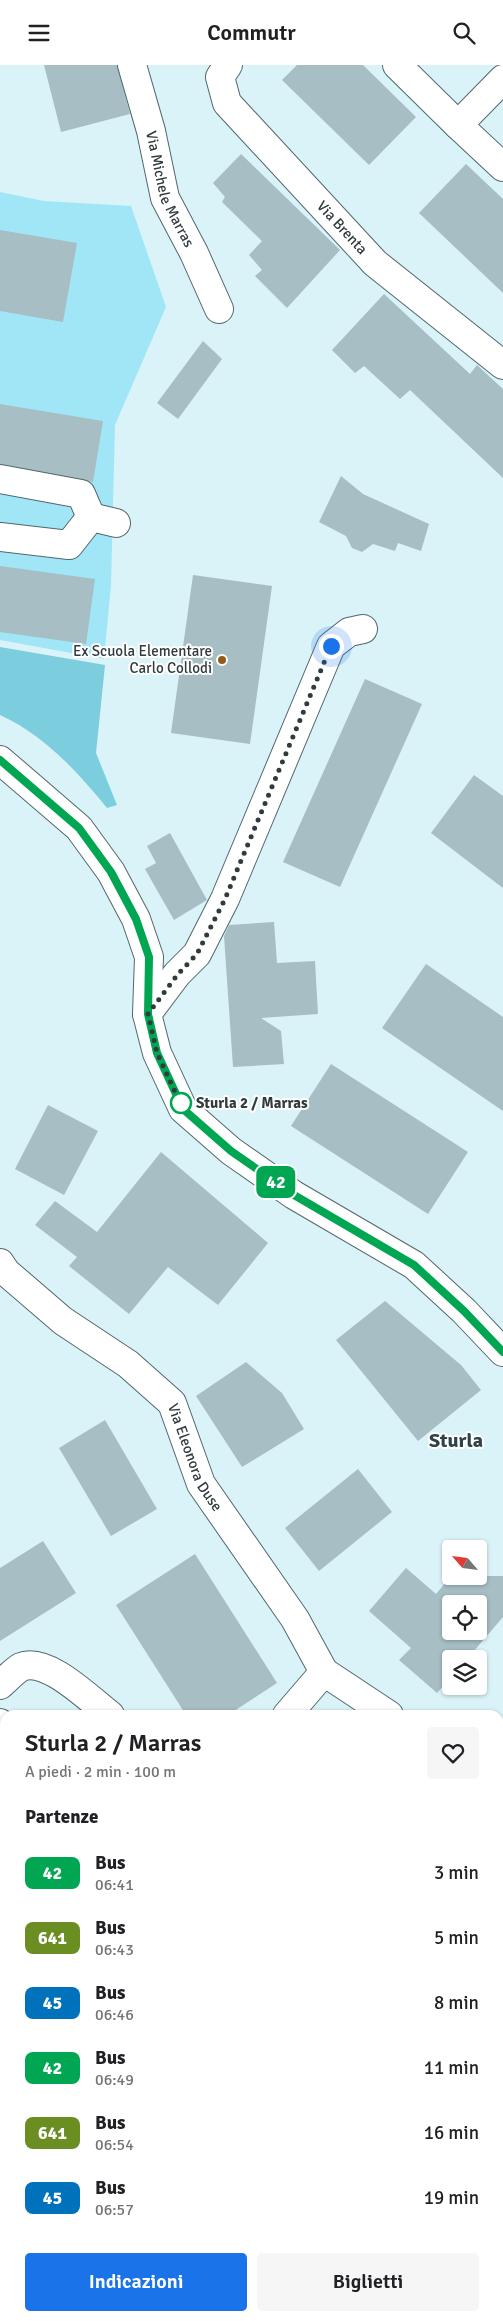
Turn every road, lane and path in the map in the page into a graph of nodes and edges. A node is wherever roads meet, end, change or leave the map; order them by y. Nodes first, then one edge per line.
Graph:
1 (132, 65) edge
2 (228, 65) edge
3 (397, 65) edge
4 (503, 79) edge
5 (458, 125) junction
6 (503, 167) edge
7 (219, 309) dead end
8 (503, 365) edge
9 (0, 479) edge
10 (0, 537) edge
11 (363, 629) dead end
12 (0, 760) edge
13 (148, 1014) junction
14 (0, 1263) edge
15 (503, 1352) edge
16 (324, 1672) junction
17 (0, 1685) edge
18 (104, 1710) edge
19 (290, 1710) edge
20 (381, 1710) edge

1 - 7 street, Via Michele Marras
2 - 8 street, Via Brenta
3 - 5 street
4 - 5 street
5 - 6 street
9 - 10 street
11 - 13 street
12 - 13 street
13 - 15 street
14 - 16 street, Via Eleonora Duse
16 - 19 street
16 - 20 street, Via Eleonora Duse
17 - 18 street

